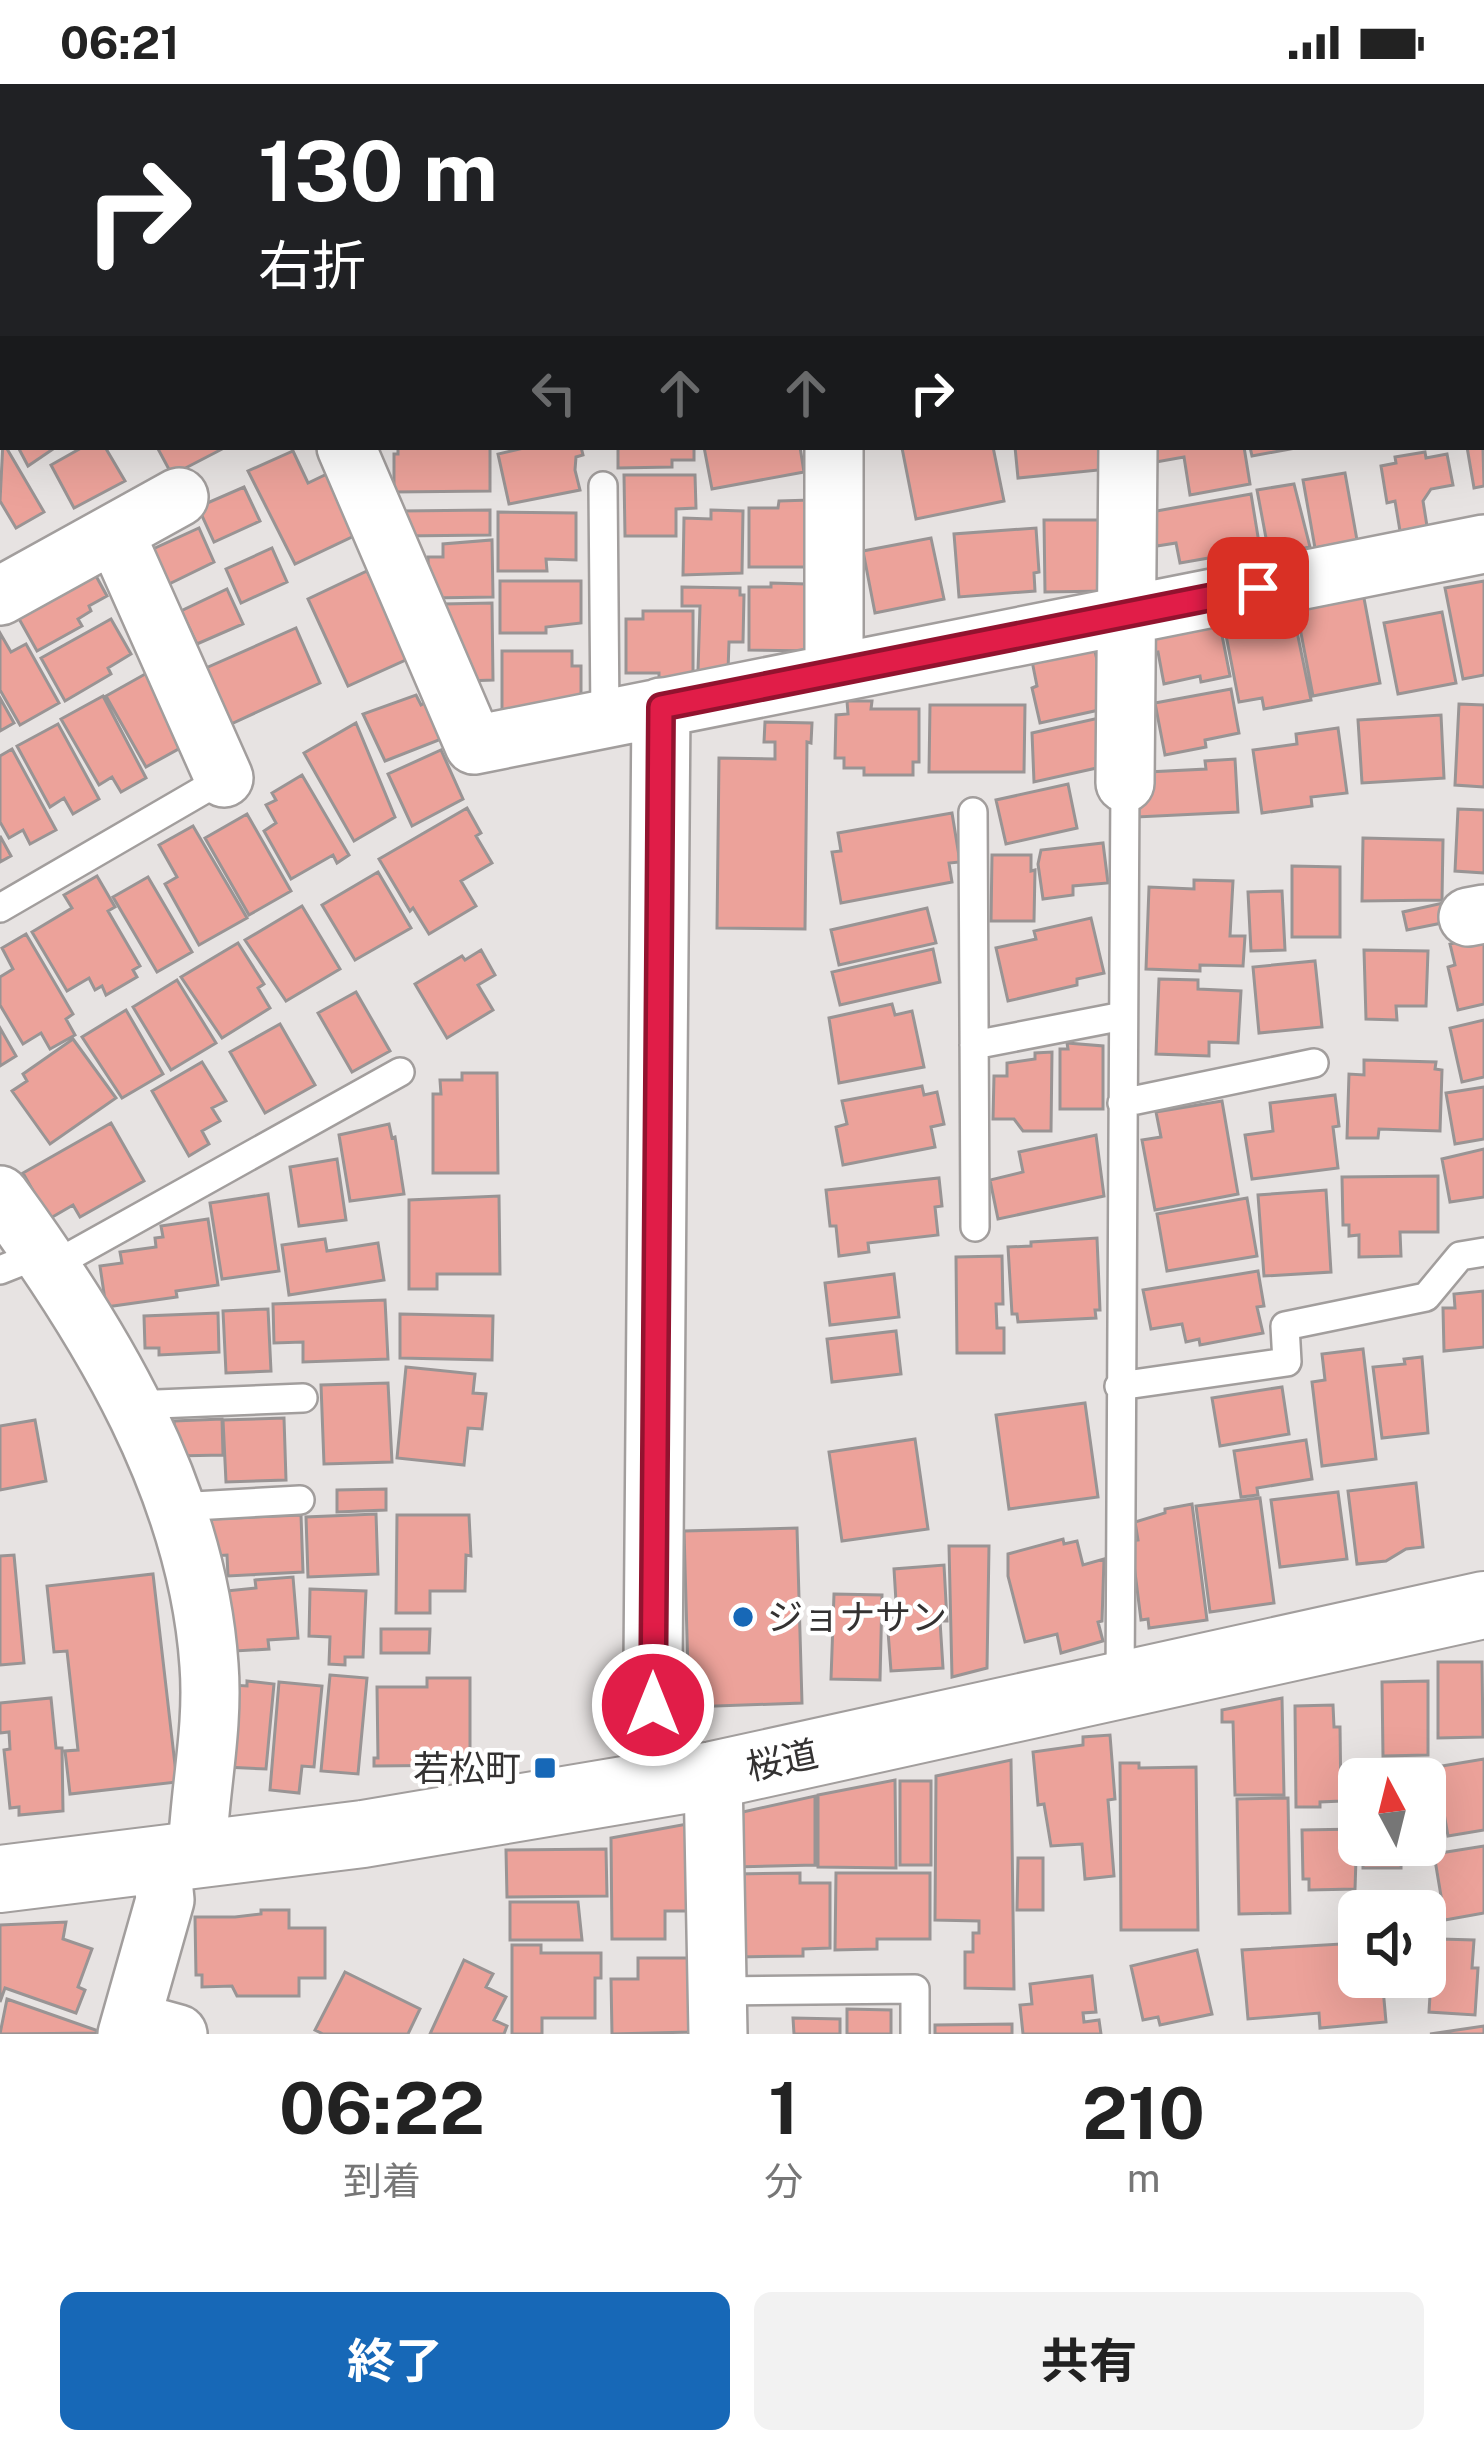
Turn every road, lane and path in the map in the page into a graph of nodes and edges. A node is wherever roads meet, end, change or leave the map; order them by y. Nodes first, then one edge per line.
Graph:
1 (347, 450) edge
2 (834, 450) edge
3 (1128, 450) edge
4 (603, 486) dead end
5 (179, 497) dead end
6 (115, 533) junction
7 (1484, 544) edge
8 (0, 596) edge
9 (1127, 615) junction
10 (834, 672) junction
11 (661, 707) junction
12 (604, 719) junction
13 (224, 778) joint
14 (1125, 783) joint
15 (973, 812) dead end
16 (0, 908) edge
17 (1123, 1016) junction
18 (974, 1045) junction
19 (1314, 1063) dead end
20 (400, 1072) dead end
21 (1122, 1103) junction
22 (0, 1195) edge
23 (975, 1227) dead end
24 (1484, 1252) edge
25 (32, 1263) edge
26 (1119, 1386) junction
27 (303, 1398) dead end
28 (132, 1405) junction
29 (300, 1500) dead end
30 (176, 1507) junction
31 (1484, 1605) edge
32 (1120, 1688) junction
33 (682, 1780) junction
34 (179, 1858) junction
35 (0, 1879) edge
36 (717, 2013) edge
37 (145, 2030) edge
38 (915, 2034) edge

1 - 12 street
2 - 10 street
3 - 9 street
4 - 12 lane
5 - 6 street
6 - 8 street
6 - 13 street
7 - 9 street
9 - 10 street
9 - 14 street
10 - 11 street
11 - 12 street
11 - 33 street
13 - 16 lane
14 - 17 lane
15 - 18 lane
17 - 18 lane
17 - 21 lane
18 - 23 lane
19 - 21 lane
20 - 25 lane
21 - 26 lane
22 - 25 street
24 - 26 lane
25 - 28 street
26 - 32 lane
27 - 28 lane
28 - 30 street
29 - 30 lane
30 - 34 street
31 - 32 street, 桜道
32 - 33 street, 桜道
33 - 34 street, 桜道
33 - 36 street
34 - 35 street, 桜道
34 - 37 street
36 - 38 lane

